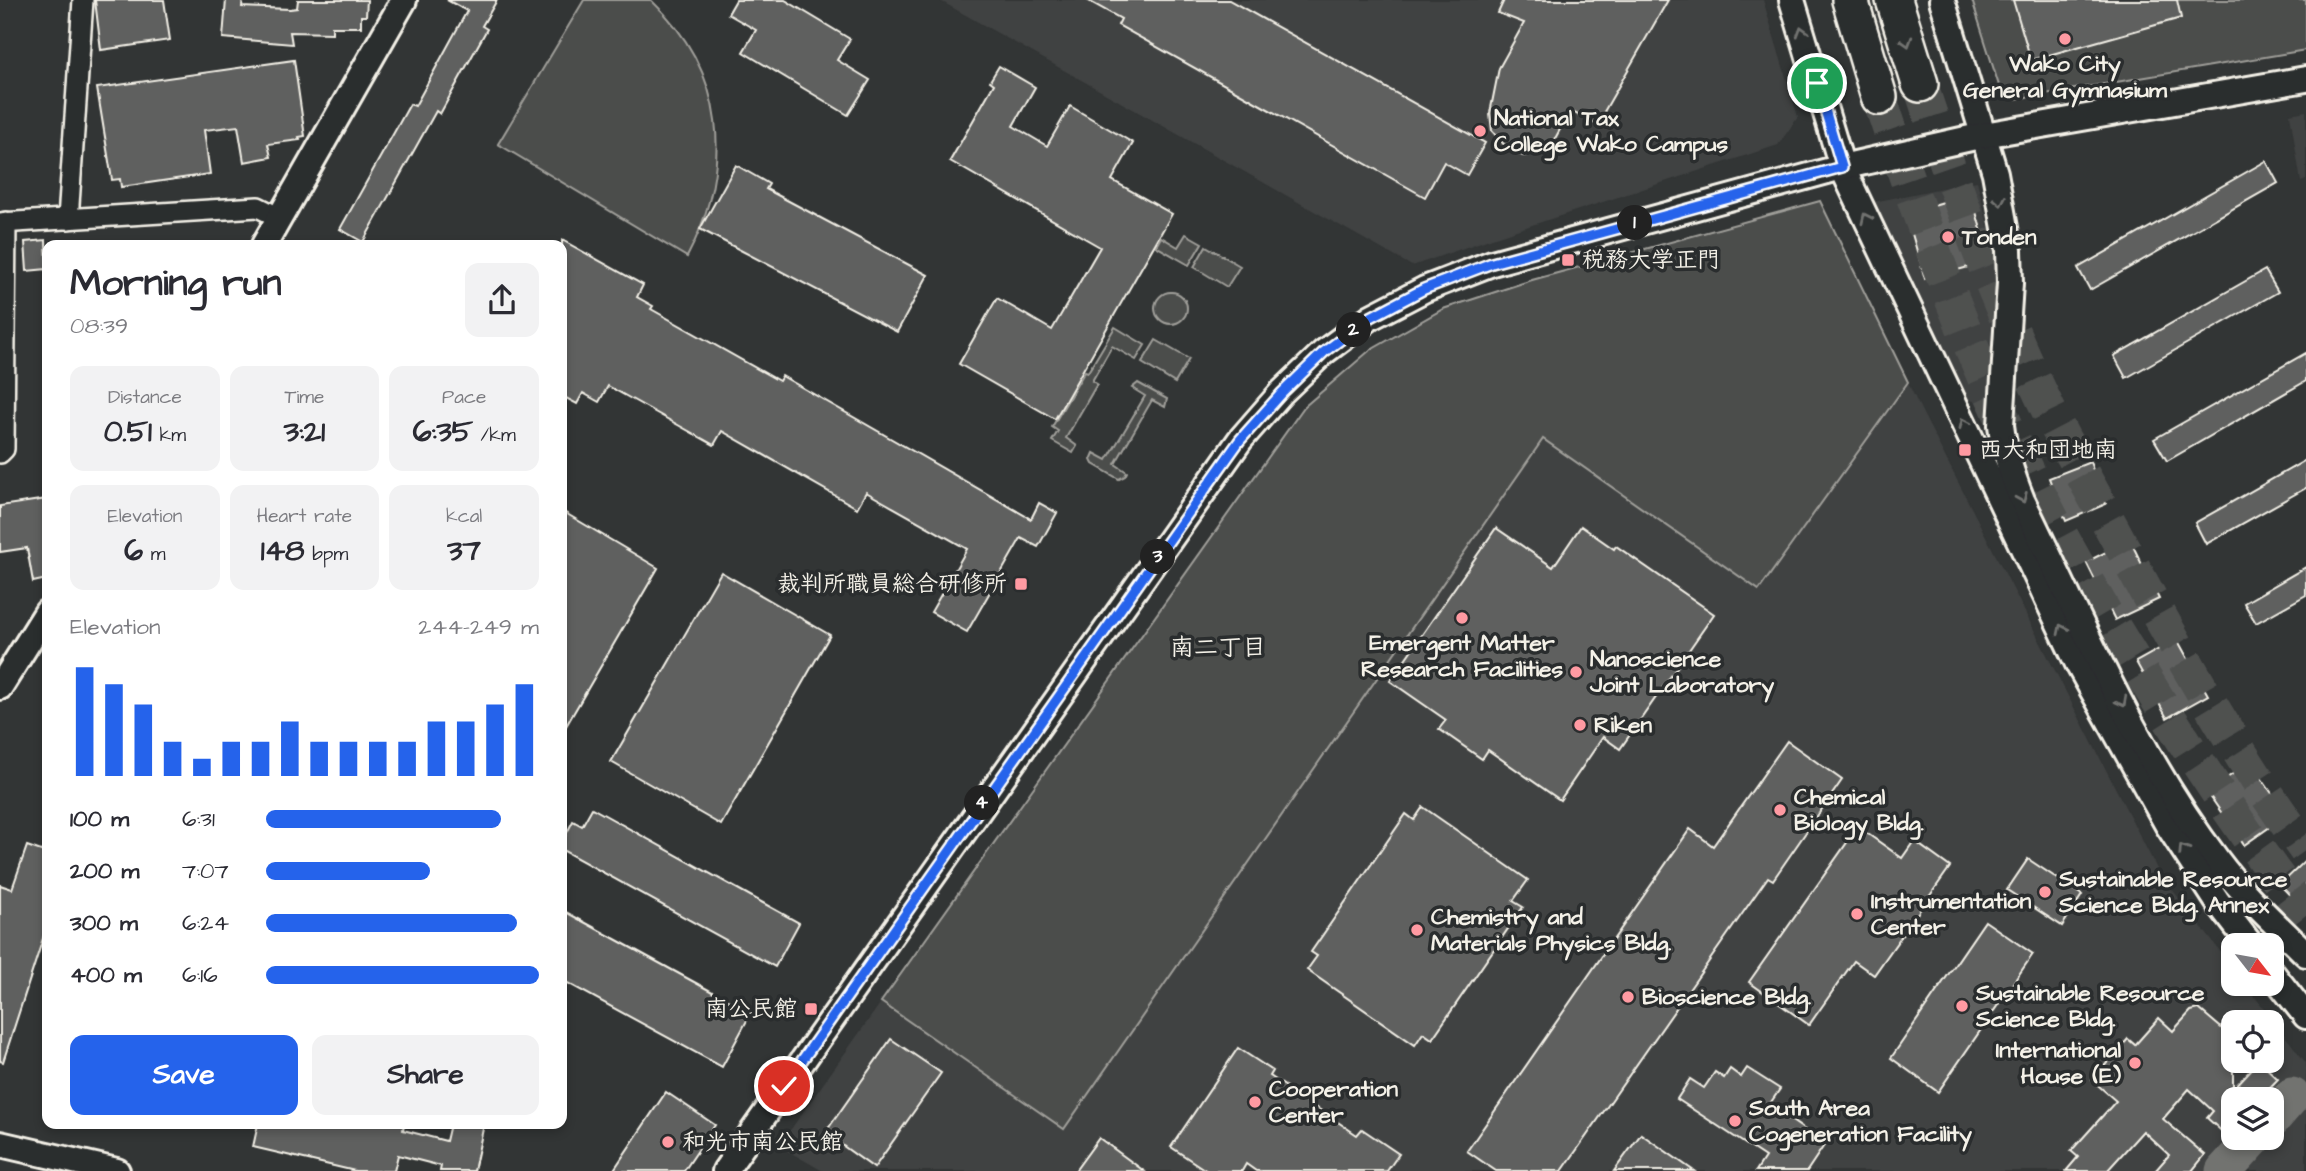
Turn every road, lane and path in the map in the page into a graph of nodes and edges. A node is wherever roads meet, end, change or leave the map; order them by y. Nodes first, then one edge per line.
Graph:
1 (83, 0) edge
2 (404, 0) edge
3 (1793, 0) edge
4 (1850, 0) edge
5 (1894, 0) edge
6 (1942, 0) edge
7 (2306, 79) edge
8 (1920, 84) tunnel mouth
9 (1879, 97) tunnel mouth
10 (1984, 135) junction
11 (1842, 167) junction
12 (279, 218) junction
13 (68, 219) junction
14 (3, 222) edge
15 (267, 240) edge
16 (0, 453) edge
17 (42, 620) edge
18 (0, 688) edge
19 (2241, 933) edge
20 (2306, 954) edge
21 (2284, 988) edge
22 (2306, 1016) edge
23 (0, 1144) edge
24 (117, 1171) edge
25 (725, 1171) edge

1 - 13 street
2 - 12 street
11 -> 3 street
4 - 9 highway
5 -> 8 highway
6 - 10 street
7 - 10 street
10 - 11 street
10 -> 20 street
19 -> 11 street
11 - 25 street
12 - 13 street
12 - 15 street
13 - 14 street
14 - 16 street
17 - 18 street
21 - 22 street
23 - 24 street

